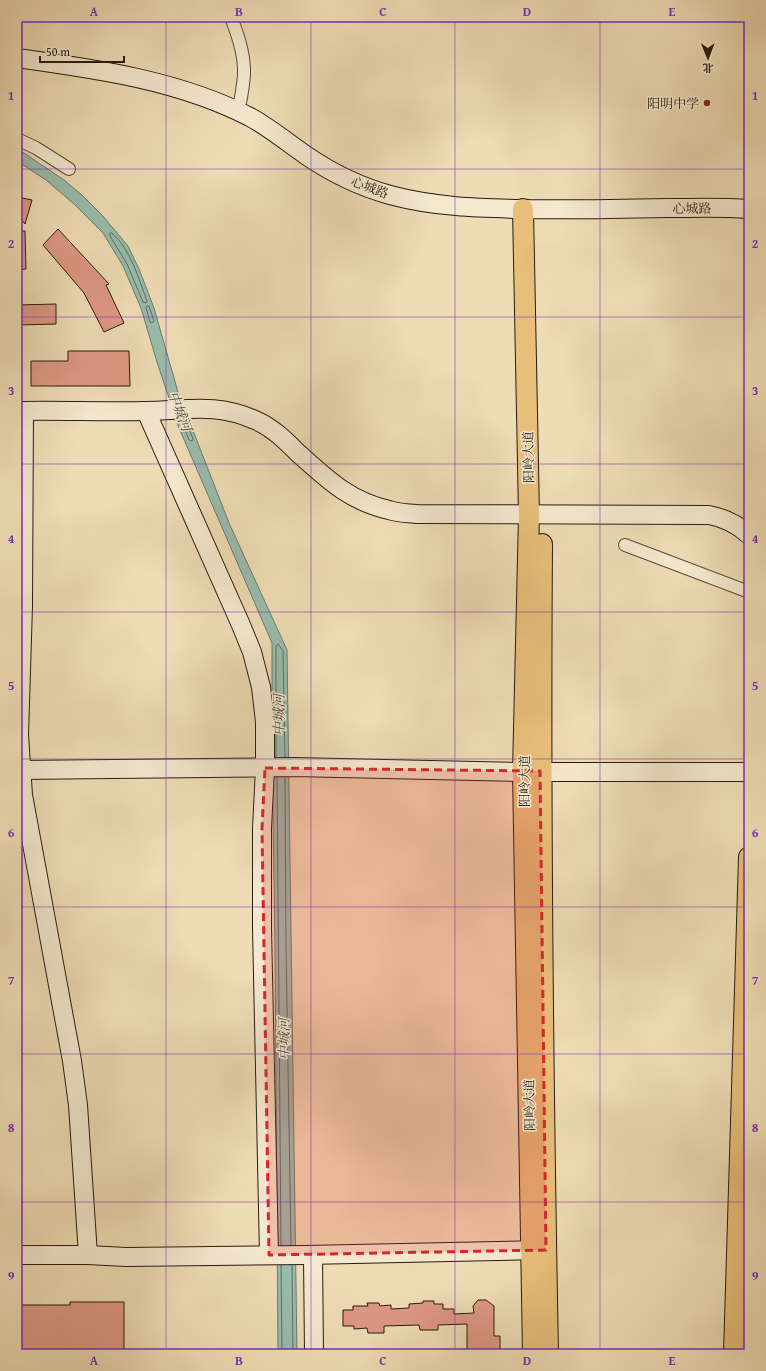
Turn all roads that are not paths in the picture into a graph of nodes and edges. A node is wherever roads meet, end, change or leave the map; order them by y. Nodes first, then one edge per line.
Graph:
1 (231, 17) edge
2 (17, 58) edge
3 (238, 112) junction
4 (17, 139) edge
5 (69, 169) dead end
6 (530, 209) junction
7 (749, 209) edge
8 (21, 411) edge
9 (146, 411) junction
10 (535, 515) junction
11 (749, 535) edge
12 (625, 545) dead end
13 (749, 592) edge
14 (266, 768) junction
15 (19, 770) edge
16 (532, 772) junction
17 (749, 772) edge
18 (749, 857) edge
19 (539, 1250) junction
20 (88, 1255) junction
21 (269, 1255) junction
22 (309, 1255) junction
23 (17, 1256) edge
24 (749, 1332) edge
25 (314, 1354) edge
26 (533, 1354) edge
27 (548, 1354) edge
28 (734, 1354) edge
29 (748, 1354) edge

1 - 3 street
2 - 3 street, 心城路
3 - 6 street, 心城路
4 - 5 street
6 - 7 street, 心城路
6 - 10 main road, 阳岭大道
8 - 9 street
8 - 15 street
9 - 10 street
9 - 14 street
10 - 11 street
10 - 16 main road, 阳岭大道
12 - 13 street
14 - 15 street
14 - 16 street
14 - 21 street
15 - 20 street
16 - 17 street
16 - 19 main road, 阳岭大道
18 - 28 main road
19 - 22 street
19 - 26 main road, 阳岭大道
19 - 27 main road, 阳岭大道
20 - 21 street
20 - 23 street
21 - 22 street
22 - 25 street
24 - 29 main road

